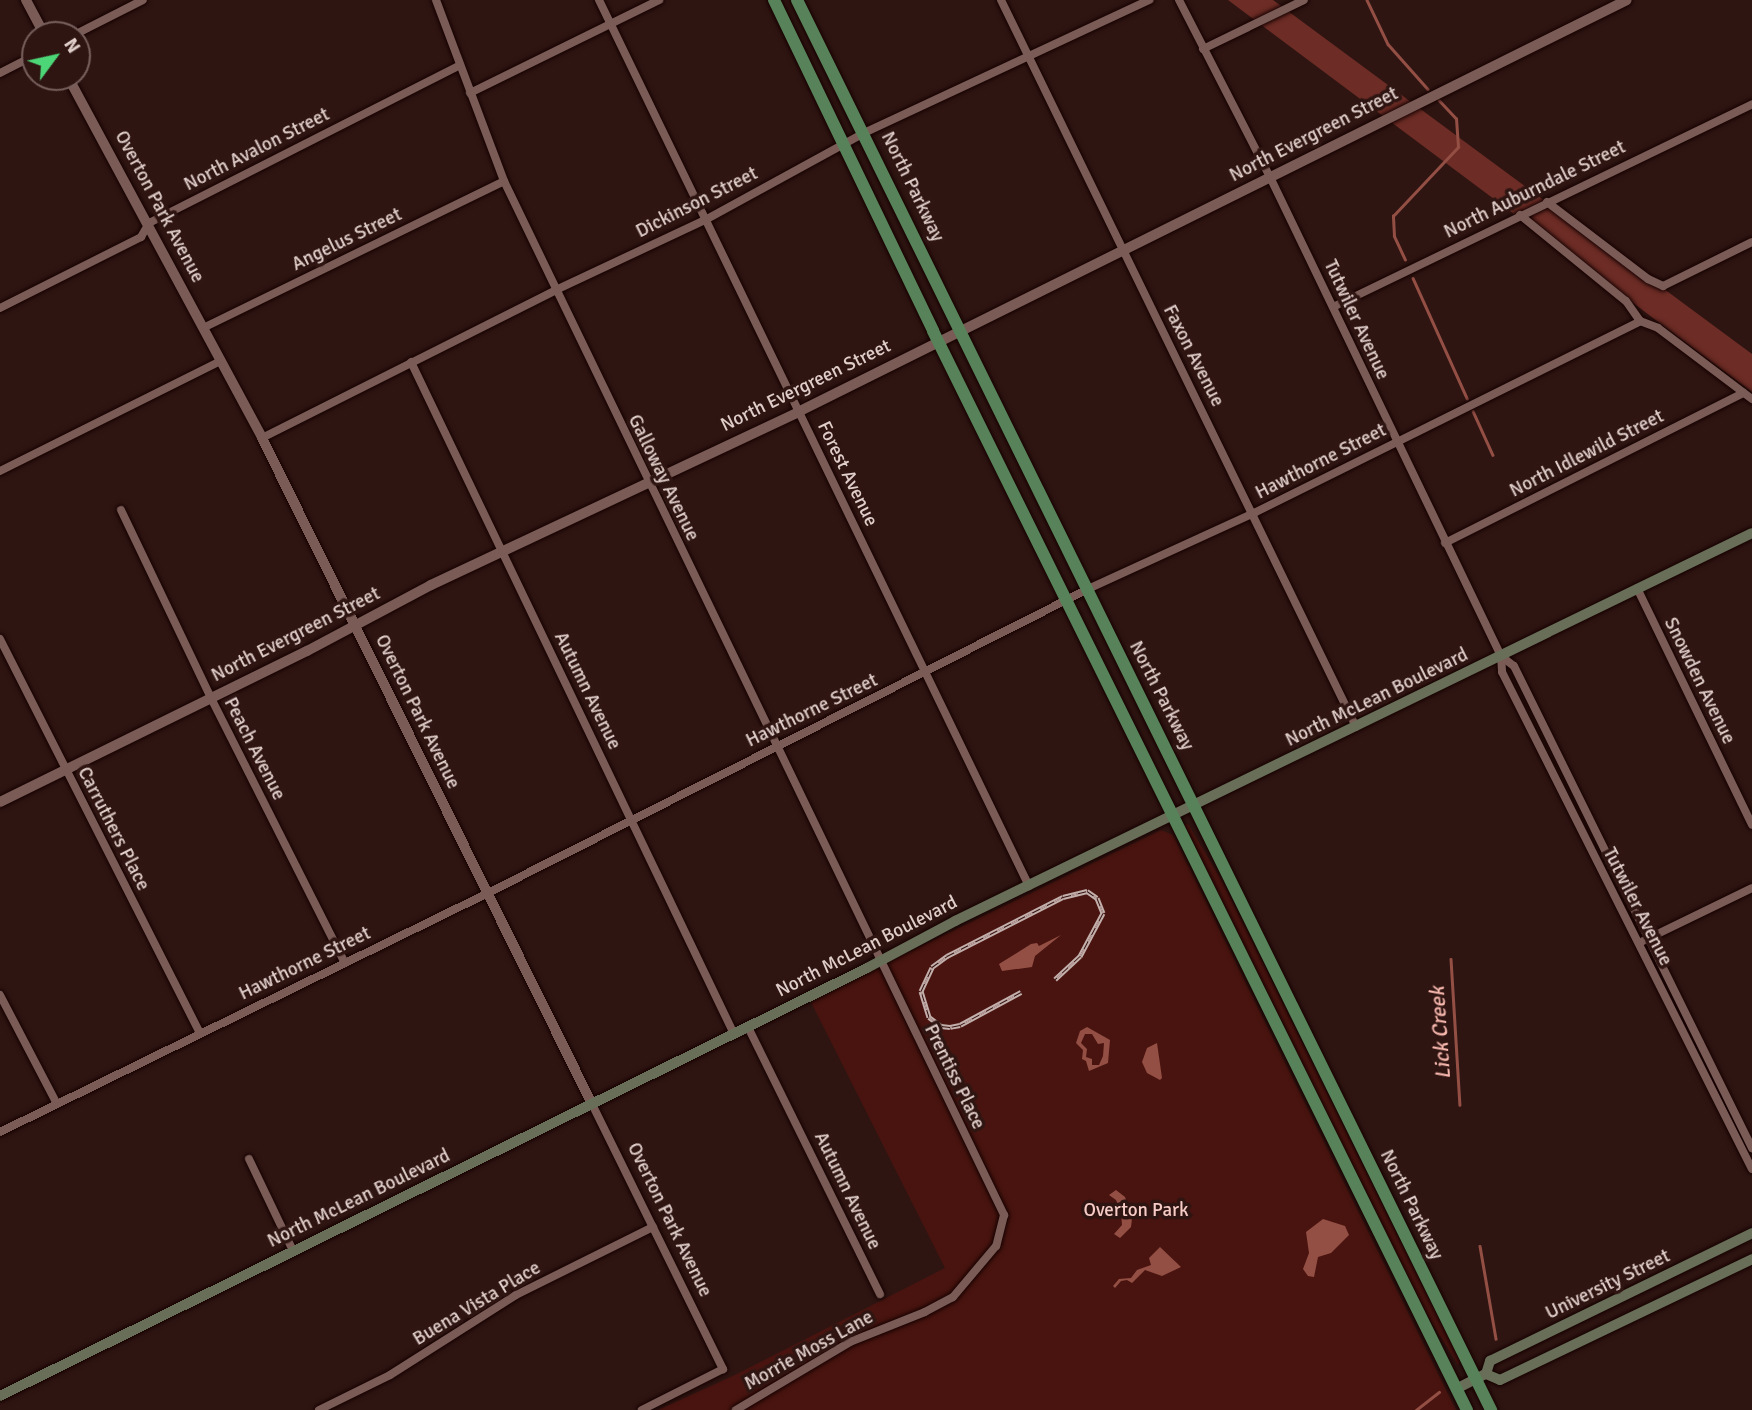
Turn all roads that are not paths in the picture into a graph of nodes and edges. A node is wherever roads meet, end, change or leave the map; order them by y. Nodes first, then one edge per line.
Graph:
1 (26, 0) edge
2 (143, 0) edge
3 (436, 0) edge
4 (599, 0) edge
5 (659, 0) edge
6 (774, 0) edge
7 (797, 0) edge
8 (1001, 0) edge
9 (1149, 0) edge
10 (1179, 0) edge
11 (1304, 0) edge
12 (1626, 0) edge
13 (37, 21) edge
14 (611, 25) junction
15 (91, 26) edge
16 (1203, 48) junction
17 (1029, 57) junction
18 (21, 62) edge
19 (459, 66) junction
20 (0, 73) edge
21 (76, 91) edge
22 (470, 93) junction
23 (1752, 104) edge
24 (863, 133) junction
25 (844, 143) junction
26 (1270, 177) junction
27 (504, 181) junction
28 (1547, 202) junction
29 (1520, 215) junction
30 (705, 220) junction
31 (149, 222) junction
32 (1752, 242) edge
33 (1122, 251) junction
34 (556, 290) junction
35 (1333, 307) junction
36 (0, 308) edge
37 (1640, 321) junction
38 (204, 328) junction
39 (959, 329) junction
40 (938, 341) junction
41 (221, 360) junction
42 (411, 362) junction
43 (1742, 393) junction
44 (1752, 400) edge
45 (800, 411) junction
46 (262, 438) junction
47 (1396, 442) junction
48 (0, 471) edge
49 (648, 482) junction
50 (121, 510) dead end
51 (1254, 513) junction
52 (1752, 533) edge
53 (1445, 543) junction
54 (502, 552) junction
55 (1637, 588) junction
56 (1088, 589) junction
57 (1068, 601) junction
58 (354, 624) junction
59 (0, 639) edge
60 (1502, 656) junction
61 (926, 673) junction
62 (211, 698) junction
63 (1356, 727) junction
64 (775, 745) junction
65 (65, 770) junction
66 (1578, 798) junction
67 (0, 802) edge
68 (1193, 804) junction
69 (1568, 804) junction
70 (1173, 816) junction
71 (632, 820) junction
72 (1752, 825) edge
73 (1029, 886) junction
74 (1752, 888) edge
75 (488, 893) junction
76 (1647, 939) junction
77 (1637, 944) junction
78 (879, 962) junction
79 (345, 963) junction
80 (0, 995) edge
81 (1682, 1009) junction
82 (1673, 1013) junction
83 (10, 1014) junction
84 (0, 1018) edge
85 (748, 1027) junction
86 (200, 1032) junction
87 (734, 1034) junction
88 (1716, 1076) junction
89 (1707, 1080) junction
90 (57, 1104) junction
91 (592, 1104) junction
92 (0, 1132) edge
93 (1752, 1148) edge
94 (249, 1159) dead end
95 (1752, 1169) edge
96 (1001, 1207) joint
97 (653, 1227) junction
98 (1752, 1233) edge
99 (293, 1251) junction
100 (1752, 1259) edge
101 (1645, 1286) junction
102 (880, 1293) dead end
103 (1628, 1295) junction
104 (1655, 1306) junction
105 (1636, 1315) junction
106 (1481, 1377) junction
107 (1457, 1389) junction
108 (0, 1396) edge
109 (319, 1410) edge
110 (642, 1410) edge
111 (736, 1410) edge
112 (1467, 1410) edge
113 (1491, 1410) edge

1 - 13 street
2 - 15 street
3 - 19 street, Galloway Avenue
4 - 14 street, Forest Avenue
5 - 14 street
6 - 25 main road, North Parkway
7 - 24 main road, North Parkway
8 - 17 street, Faxon Avenue
9 - 17 street, Dickinson Street
10 - 16 street, Tutwiler Avenue
11 - 16 street
12 - 26 street, North Evergreen Street
14 - 22 street
14 - 30 street, Forest Avenue
16 - 26 street, Tutwiler Avenue
17 - 24 street, Dickinson Street
17 - 33 street, Faxon Avenue
18 - 20 street
19 - 22 street, Galloway Avenue
19 - 31 street, North Avalon Street
21 - 31 street, Overton Park Avenue
22 - 27 street, Galloway Avenue
23 - 28 street, North Auburndale Street
24 - 25 street, Dickinson Street
24 - 39 main road, North Parkway
25 - 30 street, Dickinson Street
25 - 40 main road, North Parkway
26 - 33 street, North Evergreen Street
26 - 35 street, Tutwiler Avenue
27 - 34 street, Galloway Avenue
27 - 38 street, Angelus Street
28 - 29 street, North Auburndale Street
28 - 32 street
29 - 35 street, North Auburndale Street
29 - 37 street
30 - 34 street, Dickinson Street
30 - 45 street, Forest Avenue
31 - 36 street, North Avalon Street
31 - 38 street, Overton Park Avenue
33 - 39 street, North Evergreen Street
33 - 51 street, Faxon Avenue
34 - 42 street, Dickinson Street
34 - 49 street, Galloway Avenue
35 - 47 street, Tutwiler Avenue
37 - 43 street
37 - 47 street, Hawthorne Street
38 - 41 street, Overton Park Avenue
39 - 40 street, North Evergreen Street
39 - 56 main road, North Parkway
40 - 45 street, North Evergreen Street
40 - 57 main road, North Parkway
41 - 46 street, Overton Park Avenue
41 - 48 street
42 - 46 street, Dickinson Street
42 - 54 street, Autumn Avenue
43 - 44 street
43 - 53 street, North Idlewild Street
45 - 49 street, North Evergreen Street
45 - 61 street, Forest Avenue
46 - 58 street, Overton Park Avenue
47 - 51 street, Hawthorne Street
47 - 53 street, Tutwiler Avenue
49 - 54 street, North Evergreen Street
49 - 64 street, Galloway Avenue
50 - 62 street, Peach Avenue
51 - 56 street, Hawthorne Street
51 - 63 street, Faxon Avenue
52 - 55 main road, North McLean Boulevard
53 - 60 street, Tutwiler Avenue
54 - 58 street, North Evergreen Street
54 - 71 street, Autumn Avenue
55 - 60 main road, North McLean Boulevard
55 - 72 street, Snowden Avenue
56 - 57 street, Hawthorne Street
56 - 68 main road, North Parkway
57 - 61 street, Hawthorne Street
57 - 70 main road, North Parkway
58 - 62 street, North Evergreen Street
58 - 75 street, Overton Park Avenue
59 - 65 street, Carruthers Place
60 - 63 main road, North McLean Boulevard
60 - 66 street, Tutwiler Avenue
60 - 69 street, Tutwiler Avenue
61 - 64 street, Hawthorne Street
61 - 73 street, Forest Avenue
62 - 65 street, North Evergreen Street
62 - 79 street, Peach Avenue
63 - 68 main road, North McLean Boulevard
64 - 71 street, Hawthorne Street
64 - 78 street, Galloway Avenue
65 - 67 street, North Evergreen Street
65 - 86 street, Carruthers Place
66 - 69 street
66 - 76 street, Tutwiler Avenue
68 - 70 main road, North McLean Boulevard
68 - 106 main road, North Parkway
69 - 77 street, Tutwiler Avenue
70 - 73 main road, North McLean Boulevard
70 - 107 main road, North Parkway
71 - 75 street, Hawthorne Street
71 - 87 street, Autumn Avenue
73 - 78 main road, North McLean Boulevard
74 - 76 street
75 - 79 street, Hawthorne Street
75 - 91 street, Overton Park Avenue
76 - 77 street
76 - 81 street, Tutwiler Avenue
77 - 82 street, Tutwiler Avenue
78 - 85 main road, North McLean Boulevard
78 - 96 street, Prentiss Place
79 - 86 street, Hawthorne Street
80 - 83 street
81 - 82 street
81 - 88 street, Tutwiler Avenue
82 - 89 street, Tutwiler Avenue
83 - 84 street
83 - 90 street
85 - 87 main road, North McLean Boulevard
85 - 102 street, Autumn Avenue
86 - 90 street, Hawthorne Street
87 - 91 main road, North McLean Boulevard
88 - 89 street
88 - 93 street, Tutwiler Avenue
89 - 95 street, Tutwiler Avenue
90 - 92 street, Hawthorne Street
91 - 97 street, Overton Park Avenue
91 - 99 main road, North McLean Boulevard
94 - 99 street
96 - 111 street, Morrie Moss Lane
97 - 109 street, Buena Vista Place
97 - 110 street, Overton Park Avenue
98 - 101 main road, University Street
99 - 108 main road, North McLean Boulevard
100 - 104 main road, University Street
101 - 103 main road, University Street
101 - 104 main road
103 - 105 main road
103 - 106 main road, University Street
104 - 105 main road, University Street
105 - 106 main road, University Street
106 - 107 main road, University Street
106 - 113 main road, North Parkway
107 - 112 main road, North Parkway

